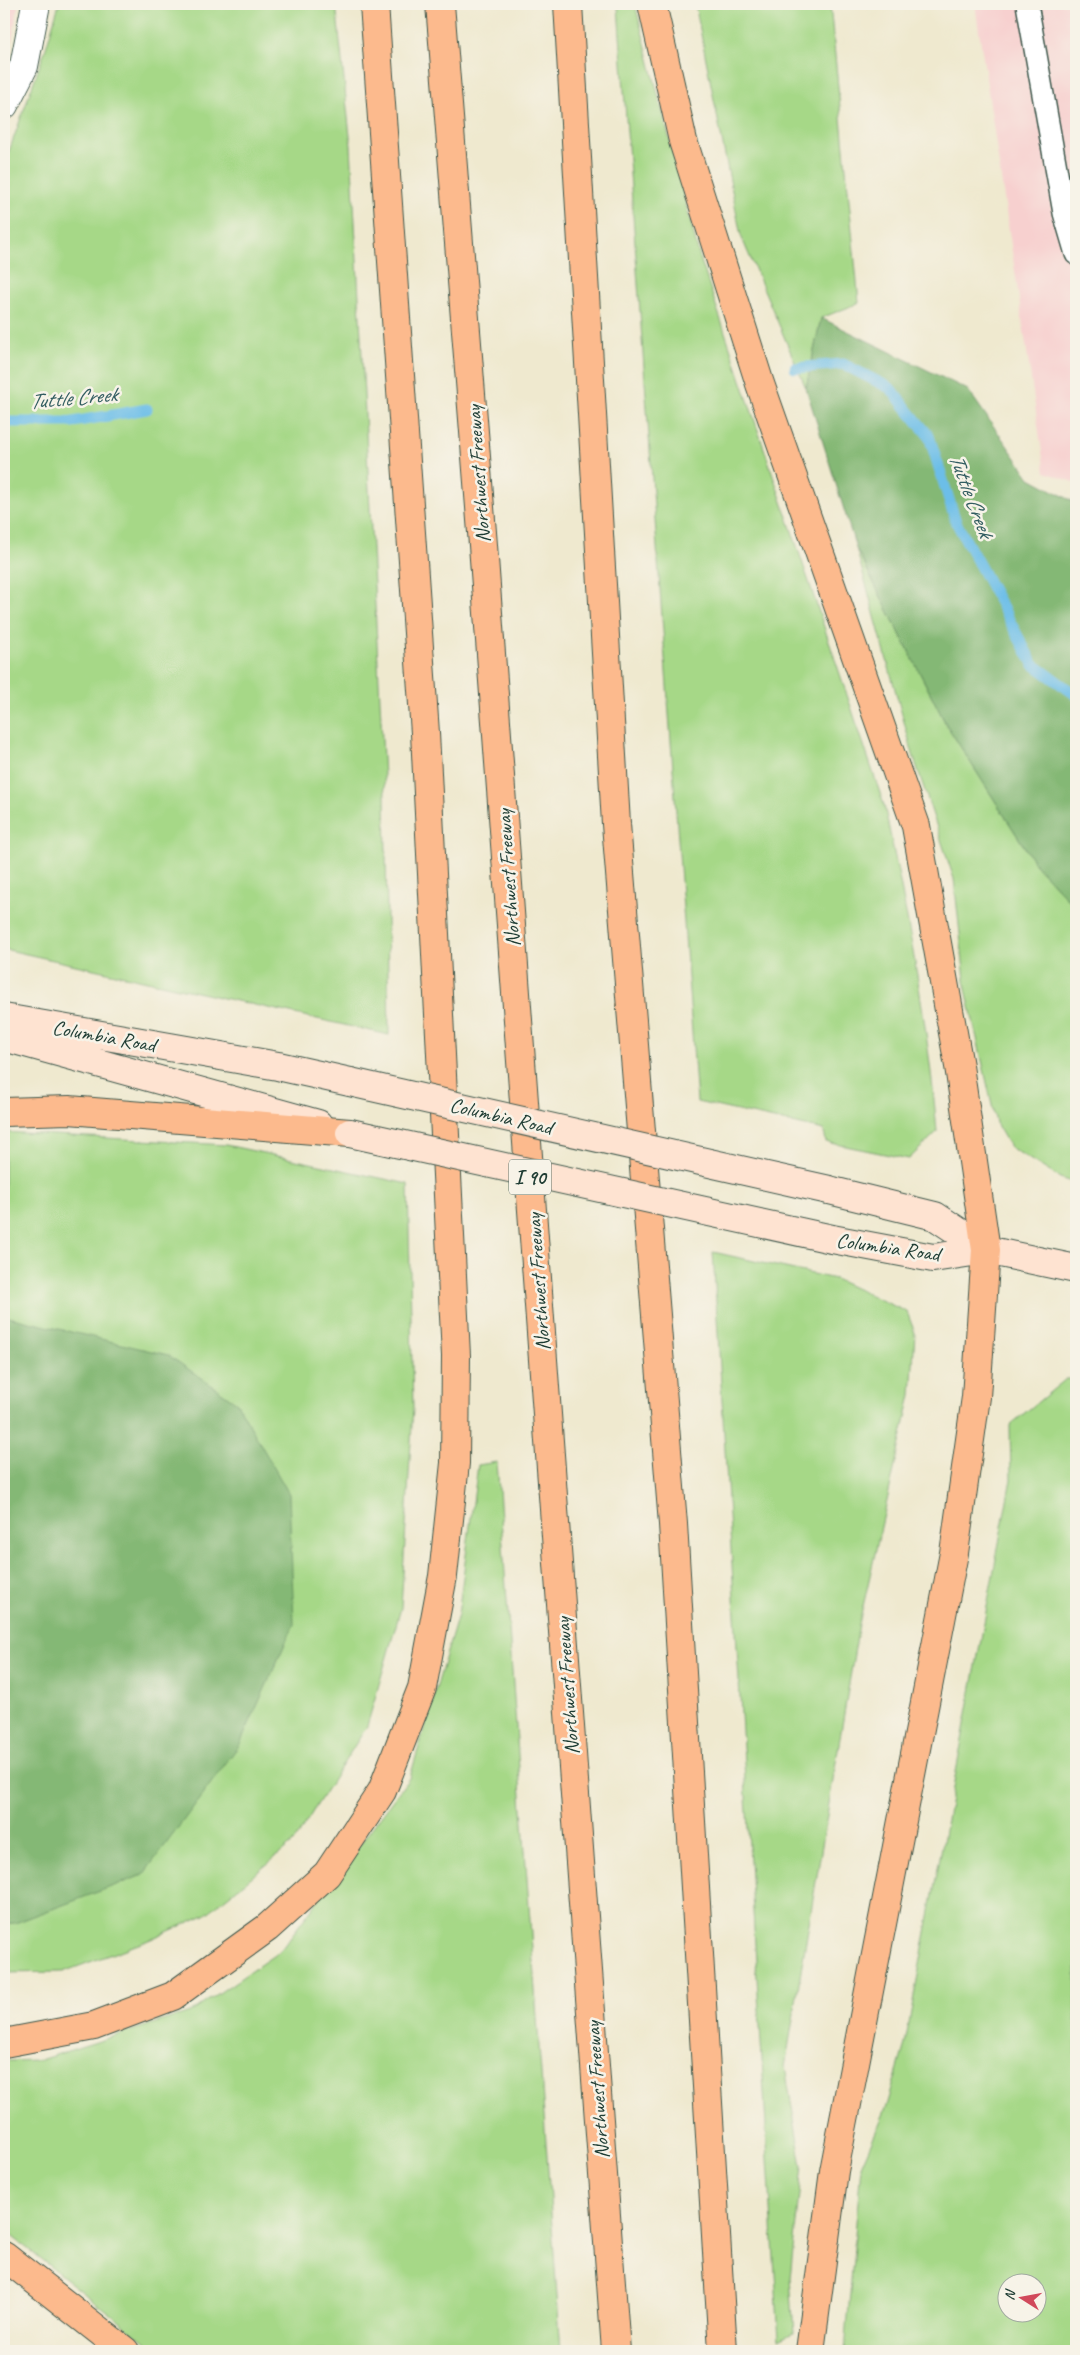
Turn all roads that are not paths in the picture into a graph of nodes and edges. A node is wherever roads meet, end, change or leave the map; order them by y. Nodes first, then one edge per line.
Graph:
1 (36, 4) edge
2 (374, 4) edge
3 (440, 4) edge
4 (568, 4) edge
5 (652, 4) edge
6 (1027, 4) edge
7 (4, 105) edge
8 (1076, 254) edge
9 (4, 1018) edge
10 (4, 1037) edge
11 (4, 1112) edge
12 (350, 1133) junction
13 (986, 1250) junction
14 (1076, 1269) edge
15 (4, 2044) edge
16 (4, 2256) edge
17 (125, 2351) edge
18 (616, 2351) edge
19 (723, 2351) edge
20 (810, 2351) edge

1 - 7 street
2 - 15 highway
3 - 18 highway, Northwest Freeway / I 90
4 - 19 highway
5 - 13 highway
6 - 8 lane
9 - 13 main road, Columbia Road, bridge
10 - 12 main road, Columbia Road
11 - 12 highway
12 - 13 main road, Columbia Road, bridge
13 - 14 main road, Columbia Road
13 - 20 highway
16 - 17 highway

